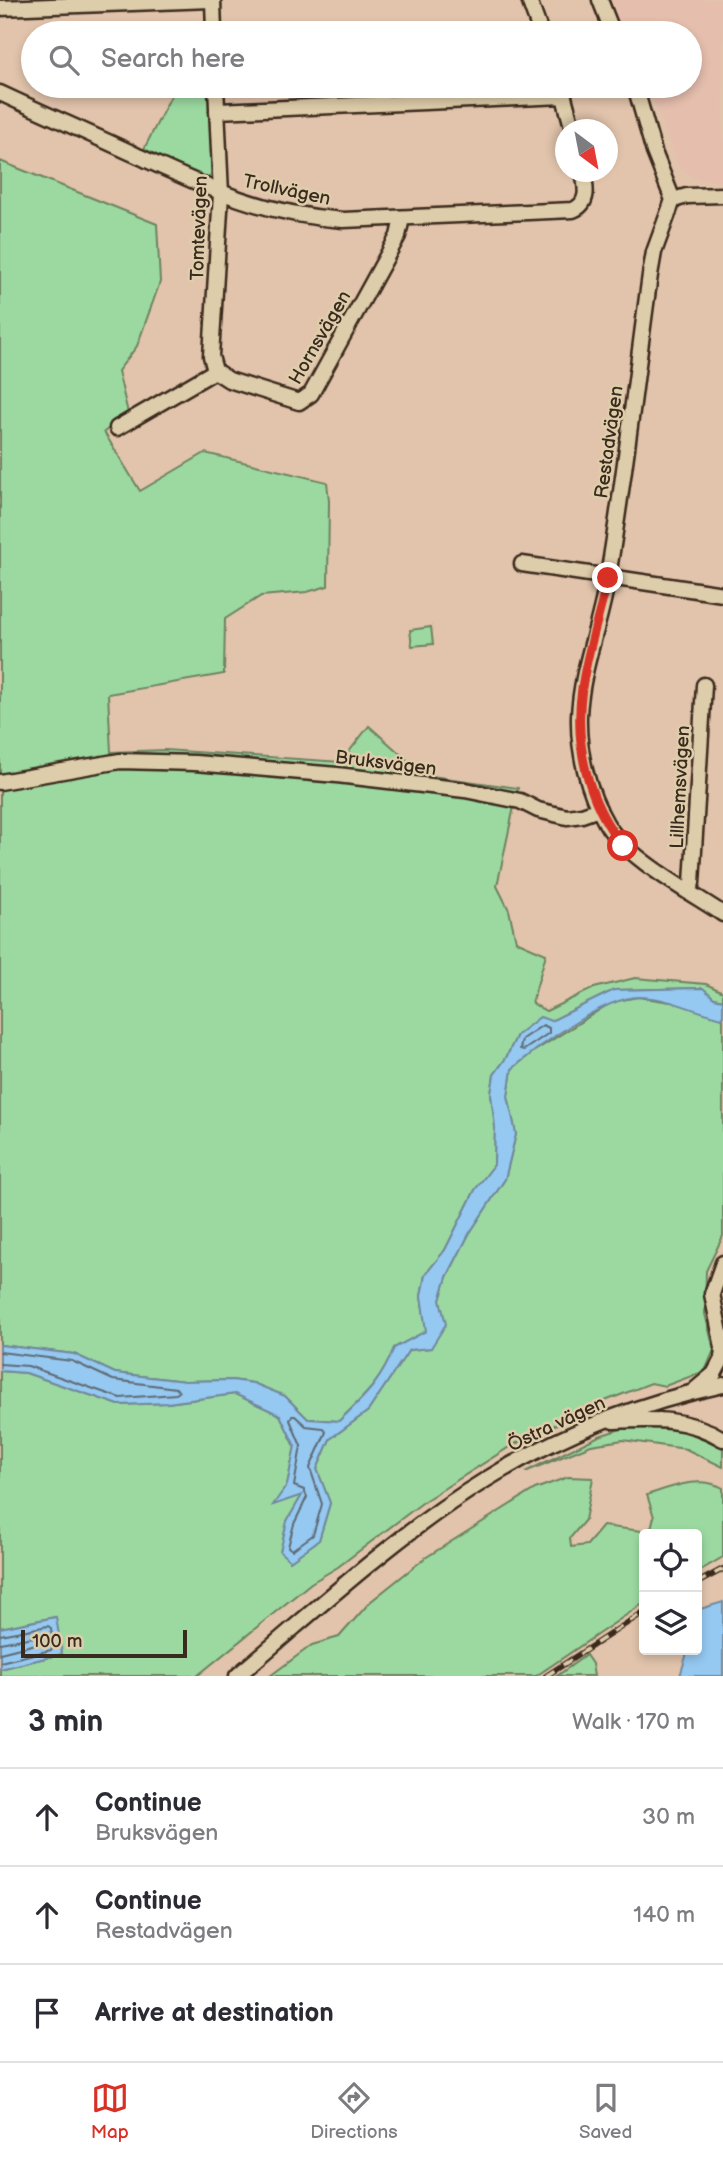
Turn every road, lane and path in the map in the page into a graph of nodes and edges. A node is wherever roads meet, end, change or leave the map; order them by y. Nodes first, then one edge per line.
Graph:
1 (212, 0) edge
2 (529, 0) edge
3 (600, 0) edge
4 (0, 8) edge
5 (213, 21) edge
6 (537, 21) edge
7 (608, 21) edge
8 (0, 93) edge
9 (216, 98) edge
10 (441, 98) edge
11 (564, 98) edge
12 (638, 98) edge
13 (217, 111) junction
14 (570, 119) edge
15 (584, 182) edge
16 (221, 194) junction
17 (723, 195) edge
18 (673, 200) junction
19 (402, 218) junction
20 (215, 371) junction
21 (117, 428) dead end
22 (522, 564) dead end
23 (608, 578) junction
24 (723, 594) edge
25 (704, 685) dead end
26 (0, 782) edge
27 (599, 809) junction
28 (688, 890) junction
29 (723, 914) edge
30 (723, 1263) edge
31 (717, 1278) junction
32 (723, 1300) edge
33 (723, 1385) edge
34 (692, 1392) junction
35 (601, 1422) junction
36 (723, 1438) edge
37 (237, 1676) edge

1 - 4 street
1 - 5 street
2 - 6 street
3 - 7 street
8 - 16 street, Trollvägen
9 - 13 street, Tomtevägen
10 - 13 street
11 - 14 street
12 - 18 street
13 - 16 street, Tomtevägen
15 - 19 street, Trollvägen
16 - 19 street, Trollvägen
16 - 20 street, Tomtevägen
17 - 18 street
18 - 23 street, Restadvägen
19 - 20 street, Hornsvägen
20 - 21 street
22 - 23 street
23 - 24 street
23 - 27 street, Restadvägen
25 - 28 street, Lillhemsvägen
26 - 27 street, Bruksvägen
27 - 28 street
28 - 29 street
30 - 31 street
31 - 32 street
31 - 34 street
33 - 34 street, Östra vägen
34 - 35 street, Östra vägen
35 - 36 street
35 - 37 street, Östra vägen

